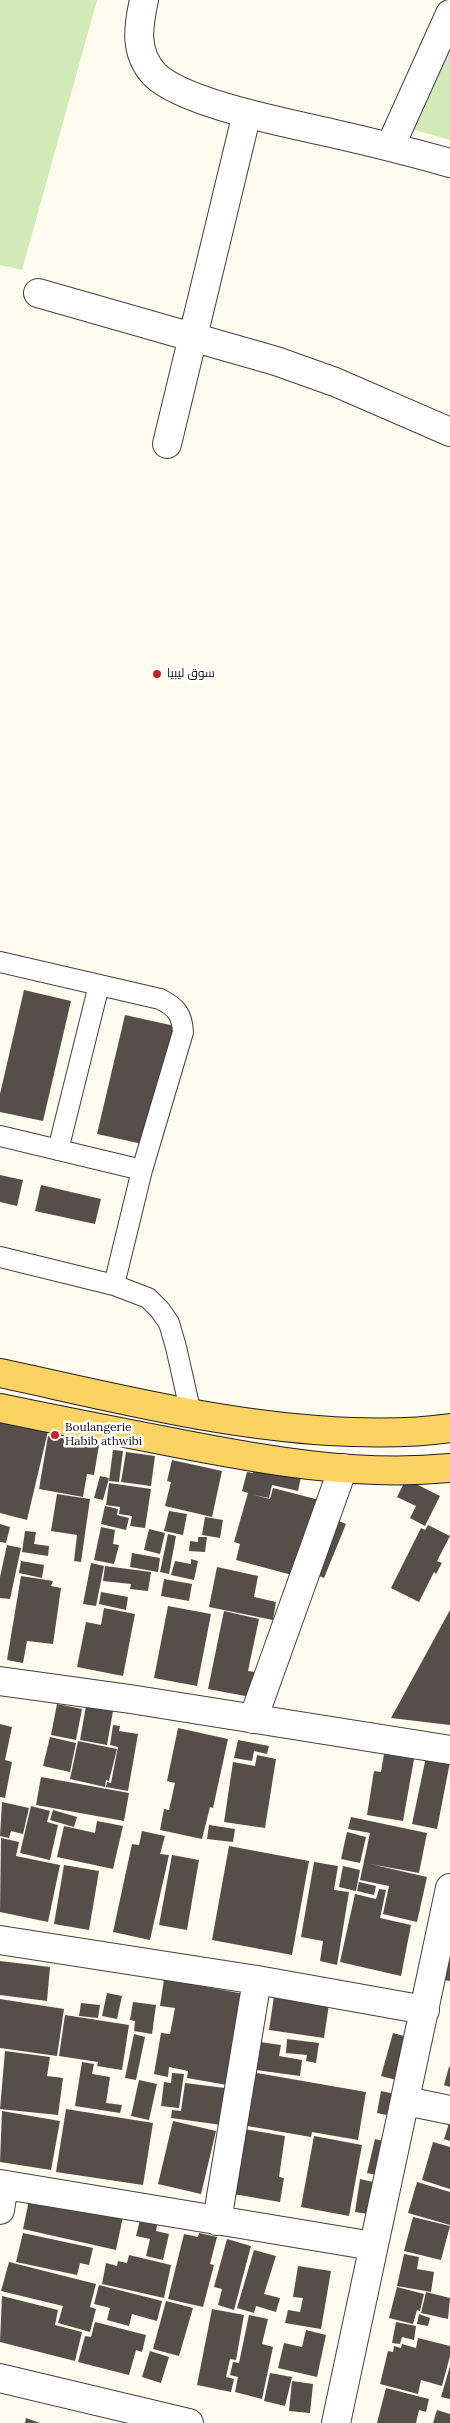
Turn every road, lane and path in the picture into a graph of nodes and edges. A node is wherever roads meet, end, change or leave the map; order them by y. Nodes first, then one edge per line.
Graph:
1 (144, 0) edge
2 (450, 14) edge
3 (247, 113) junction
4 (390, 147) junction
5 (450, 162) edge
6 (38, 293) dead end
7 (194, 336) junction
8 (450, 432) edge
9 (166, 444) dead end
10 (0, 962) edge
11 (100, 984) junction
12 (0, 1136) edge
13 (58, 1150) junction
14 (142, 1170) junction
15 (0, 1257) edge
16 (114, 1285) junction
17 (0, 1373) edge
18 (0, 1408) edge
19 (191, 1414) junction
20 (450, 1428) edge
21 (343, 1468) junction
22 (450, 1468) edge
23 (0, 1681) edge
24 (253, 1719) junction
25 (450, 1750) edge
26 (450, 1888) edge
27 (0, 1940) edge
28 (442, 1964) edge
29 (257, 1980) junction
30 (425, 2010) junction
31 (406, 2101) junction
32 (450, 2110) edge
33 (1, 2193) edge
34 (217, 2220) junction
35 (373, 2246) junction
36 (2, 2384) edge
37 (189, 2423) edge
38 (336, 2423) edge

1 - 3 street
2 - 4 street
3 - 4 street
3 - 7 street
4 - 5 street
6 - 7 street
7 - 8 street
7 - 9 street
10 - 11 lane
11 - 13 lane
11 - 14 lane
12 - 13 lane
13 - 14 lane
14 - 16 lane
15 - 16 lane
16 - 19 lane
17 - 19 main road
18 - 21 main road
19 - 20 main road
21 - 22 main road
21 - 24 street
23 - 24 street
24 - 25 street
26 - 28 street
27 - 29 street
28 - 30 street
29 - 30 street
29 - 34 street
30 - 31 street
31 - 32 street
31 - 35 street
33 - 34 street
34 - 35 street
35 - 38 street
36 - 37 street

